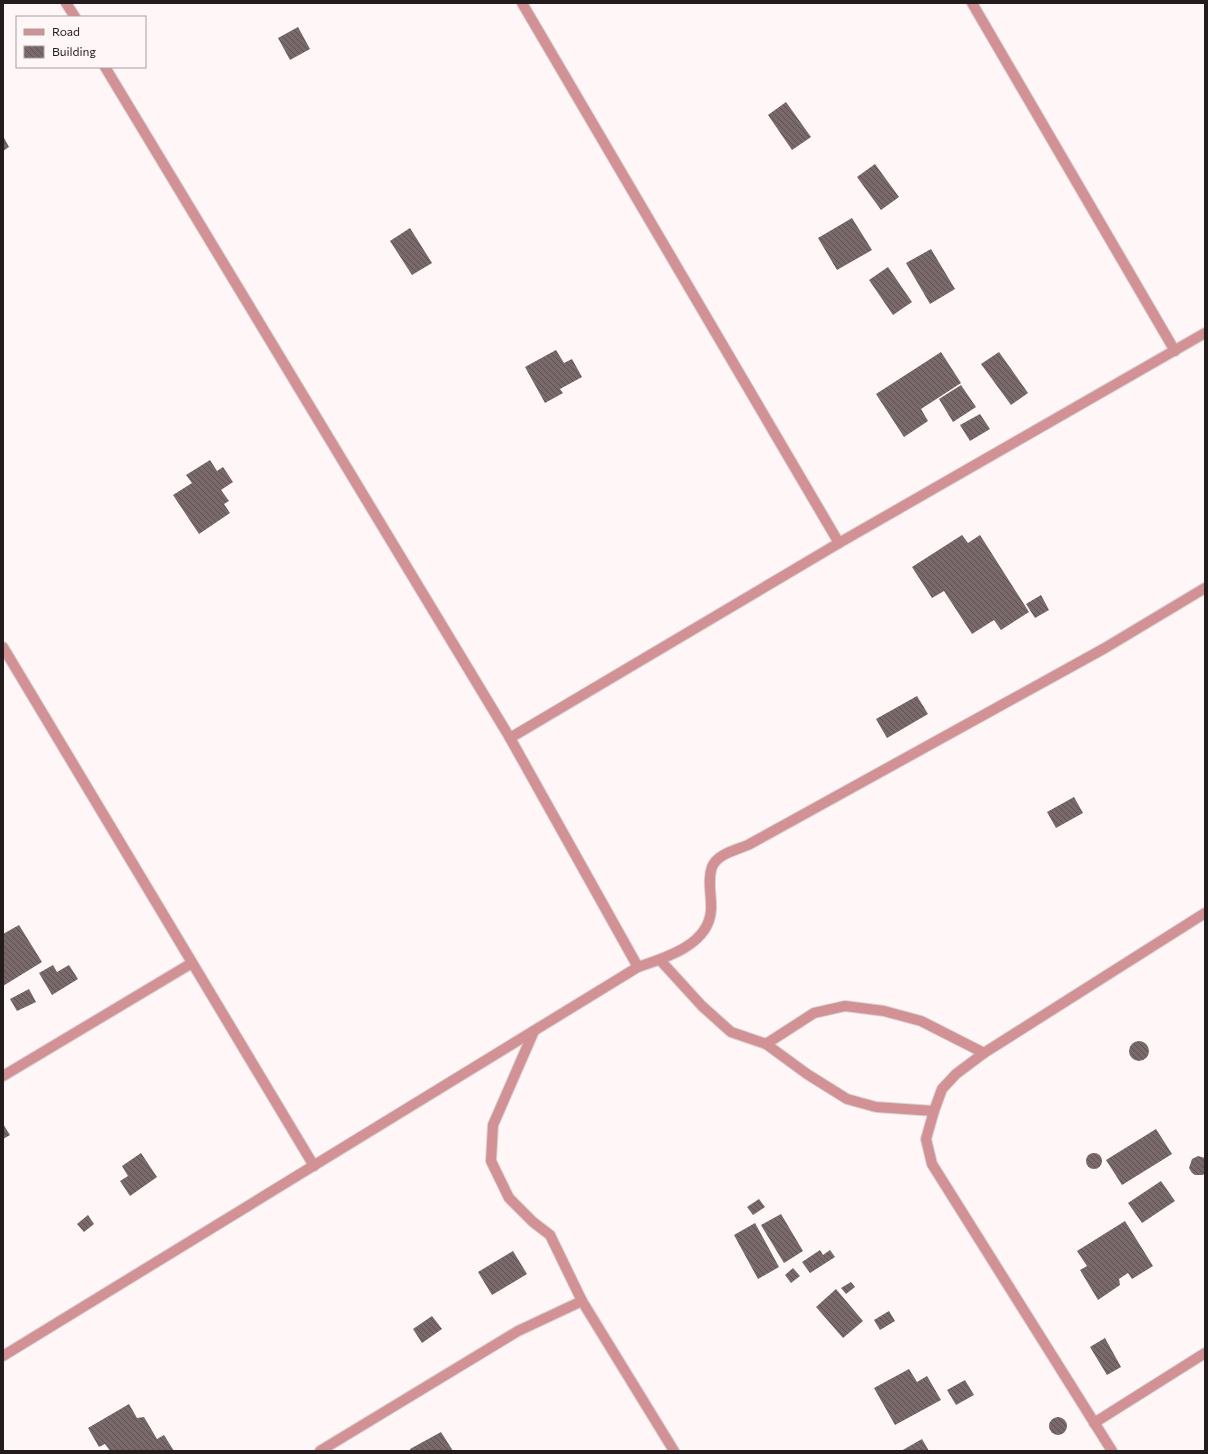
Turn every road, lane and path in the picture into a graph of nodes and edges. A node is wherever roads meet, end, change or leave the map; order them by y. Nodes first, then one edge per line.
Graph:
1 (66, 3) edge
2 (522, 3) edge
3 (972, 3) edge
4 (74, 16) edge
5 (106, 68) edge
6 (1205, 333) edge
7 (1175, 351) junction
8 (839, 543) junction
9 (1205, 588) edge
10 (3, 647) edge
11 (510, 738) junction
12 (1205, 913) edge
13 (660, 960) junction
14 (192, 963) junction
15 (638, 967) junction
16 (534, 1031) junction
17 (766, 1044) junction
18 (984, 1053) junction
19 (3, 1076) edge
20 (934, 1111) junction
21 (314, 1166) junction
22 (582, 1301) junction
23 (1205, 1353) edge
24 (3, 1356) edge
25 (1094, 1423) junction
26 (320, 1451) edge
27 (674, 1451) edge
28 (1112, 1451) edge

1 - 4 street
2 - 8 street
3 - 7 street
5 - 11 street
6 - 7 street
7 - 8 street
8 - 11 street
9 - 13 street
10 - 14 street
11 - 15 street
12 - 18 street
13 - 15 street
13 - 17 street
14 - 19 street
14 - 21 street
15 - 16 street
16 - 21 street
16 - 22 street
17 - 18 street
17 - 20 street
18 - 20 street
20 - 25 street
21 - 24 street
22 - 26 street
22 - 27 street
23 - 25 street
25 - 28 street

